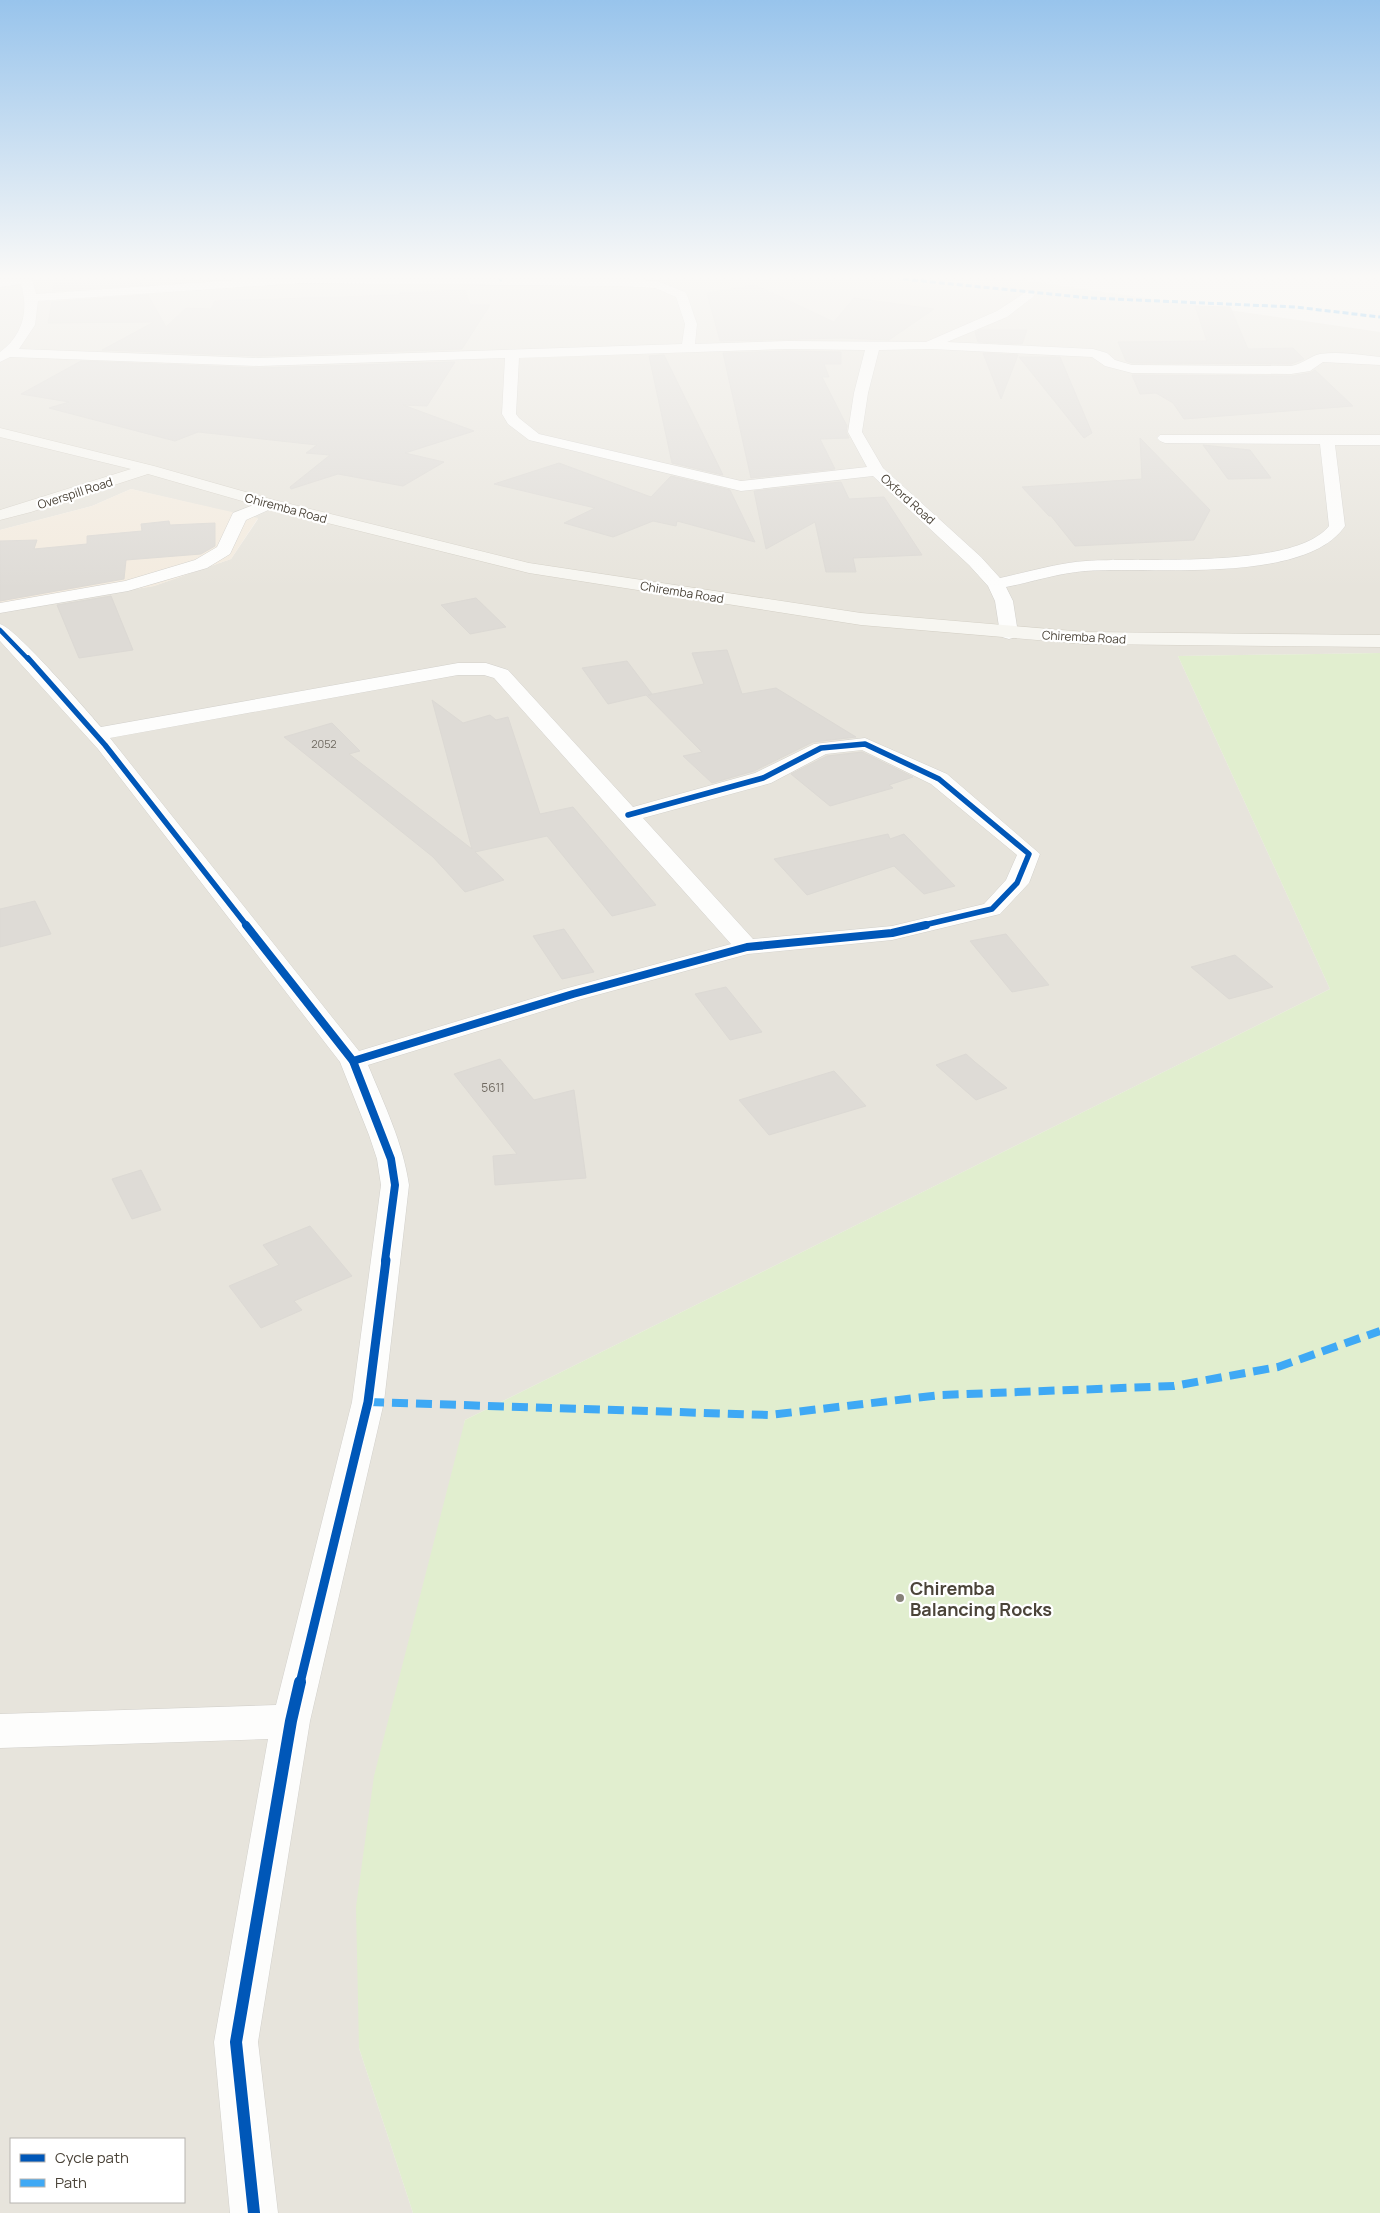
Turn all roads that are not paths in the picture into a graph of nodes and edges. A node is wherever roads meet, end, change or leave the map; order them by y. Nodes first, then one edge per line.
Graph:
1 (511, 382) edge
2 (864, 382) edge
3 (0, 432) edge
4 (1165, 438) dead end
5 (1327, 440) junction
6 (1380, 440) edge
7 (148, 469) junction
8 (877, 471) junction
9 (269, 504) junction
10 (0, 514) edge
11 (996, 584) junction
12 (0, 608) edge
13 (0, 630) edge
14 (1009, 633) junction
15 (1380, 641) edge
16 (95, 734) junction
17 (628, 815) junction
18 (747, 947) junction
19 (353, 1061) junction
20 (291, 1721) junction
21 (0, 1731) edge
22 (254, 2213) edge

1 - 8 street
2 - 8 street, Oxford Road
3 - 7 main road, Chiremba Road
4 - 5 street
5 - 6 street
5 - 11 street
7 - 9 main road, Chiremba Road
7 - 10 main road, Overspill Road
8 - 11 street, Oxford Road
9 - 12 street
9 - 14 main road, Chiremba Road
11 - 14 street, Oxford Road
13 - 16 street
14 - 15 main road, Chiremba Road
16 - 17 street
16 - 19 street
17 - 18 street
17 - 18 street
18 - 19 street
19 - 20 street
20 - 21 street
20 - 22 street

